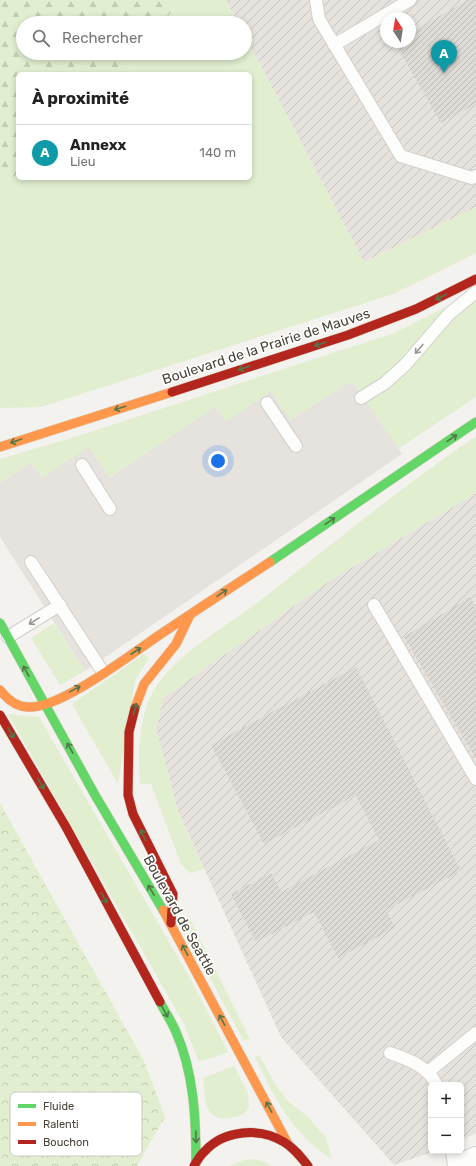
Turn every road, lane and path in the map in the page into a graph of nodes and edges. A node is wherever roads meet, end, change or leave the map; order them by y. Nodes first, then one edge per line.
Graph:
1 (316, 0) edge
2 (410, 0) edge
3 (334, 45) junction
4 (476, 176) edge
5 (476, 279) edge
6 (476, 292) edge
7 (361, 398) dead end
8 (267, 403) dead end
9 (476, 422) edge
10 (59, 426) junction
11 (16, 432) dead end
12 (296, 446) dead end
13 (0, 447) edge
14 (82, 464) dead end
15 (110, 509) dead end
16 (31, 562) dead end
17 (60, 605) junction
18 (374, 605) dead end
19 (190, 615) junction
20 (0, 623) edge
21 (8, 637) junction
22 (104, 672) junction
23 (0, 690) edge
24 (45, 704) junction
25 (0, 716) edge
26 (476, 779) edge
27 (171, 923) junction
28 (476, 1033) edge
29 (390, 1054) dead end
30 (428, 1072) junction
31 (435, 1082) edge
32 (287, 1142) junction
33 (452, 1154) edge
34 (476, 1158) edge
35 (195, 1164) edge
36 (308, 1166) edge
37 (454, 1166) edge
38 (459, 1166) edge

1 - 3 lane
2 - 3 lane
3 - 4 lane
5 -> 10 main road, Boulevard de la Prairie de Mauves
6 -> 7 lane
8 - 12 lane
19 -> 9 main road
10 - 11 main road, Boulevard de la Prairie de Mauves
10 -> 13 main road, Boulevard de la Prairie de Mauves
14 - 15 lane
16 - 17 lane
17 -> 21 lane
17 - 22 lane
18 - 26 lane
22 -> 19 main road
27 -> 19 main road
20 - 21 main road, Boulevard de Seattle
24 -> 21 main road, Boulevard de Seattle
24 -> 22 main road
23 - 24 main road
27 -> 24 main road, Boulevard de Seattle
25 -> 35 main road
32 -> 27 main road, Boulevard de Seattle
28 - 30 lane
29 - 30 lane
30 - 31 lane
32 - 35 main road
32 - 36 main road
33 - 37 lane
34 - 38 street

